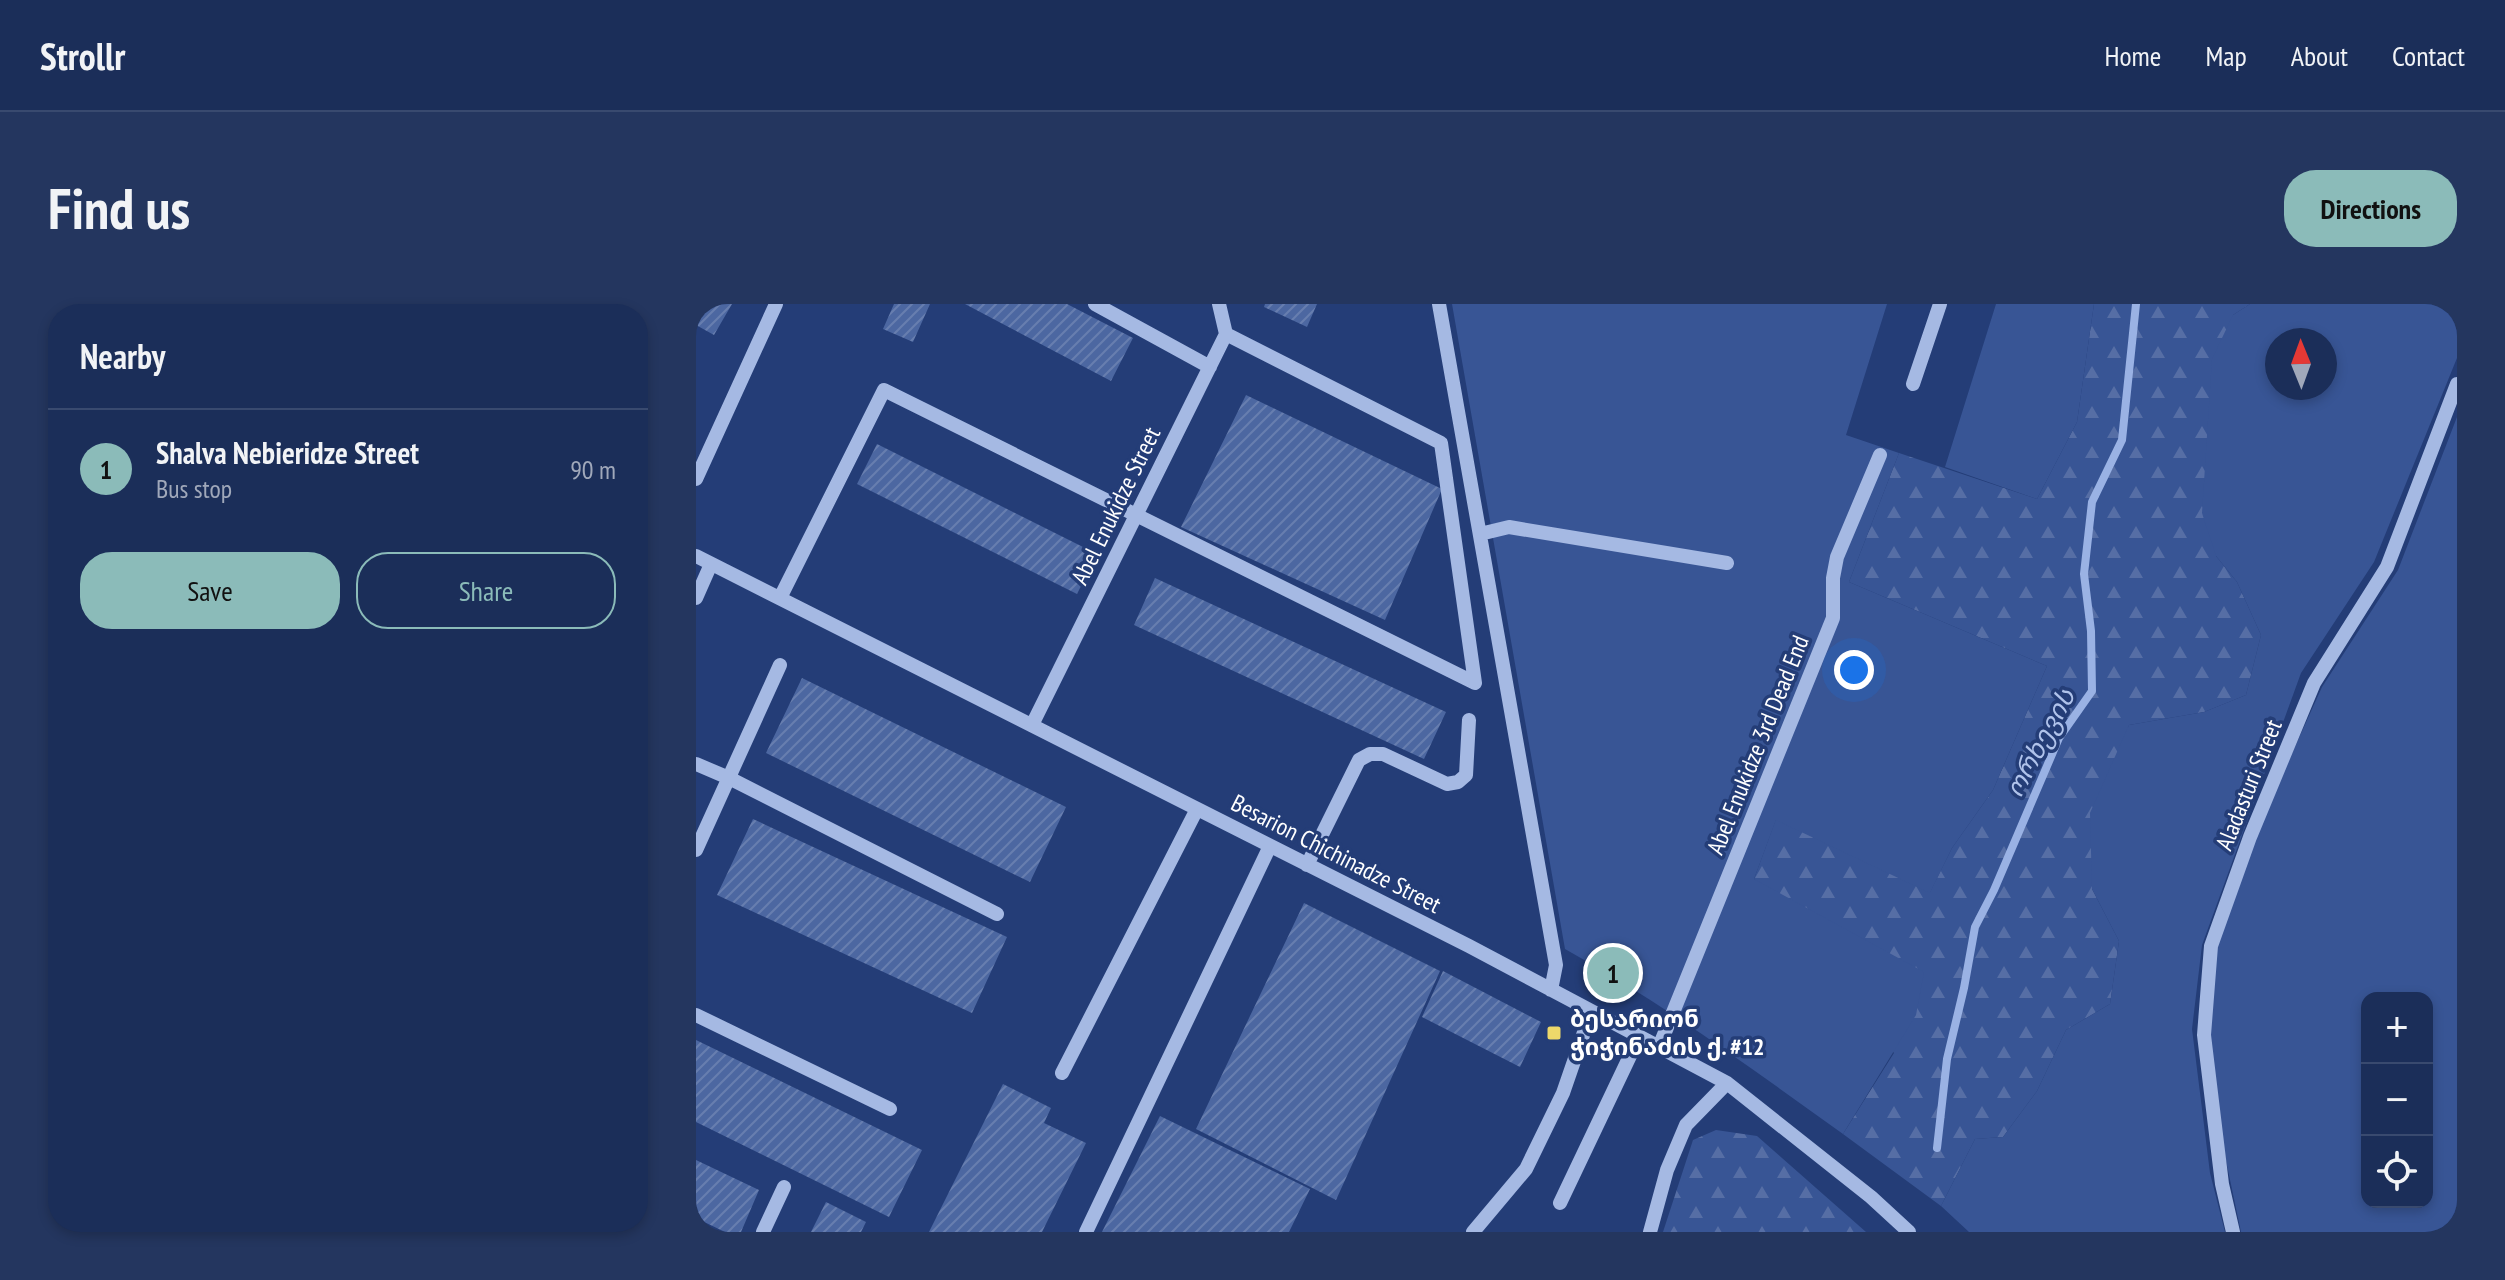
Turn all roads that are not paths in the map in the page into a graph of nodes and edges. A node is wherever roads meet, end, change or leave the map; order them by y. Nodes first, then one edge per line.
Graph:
1 (776, 304) edge
2 (1095, 304) edge
3 (1219, 304) edge
4 (1439, 304) edge
5 (1940, 304) edge
6 (1226, 334) junction
7 (1210, 367) junction
8 (1913, 384) dead end
9 (2457, 384) edge
10 (1880, 455) dead end
11 (696, 479) edge
12 (1136, 516) junction
13 (1480, 534) junction
14 (696, 556) edge
15 (1727, 563) dead end
16 (711, 564) junction
17 (696, 598) edge
18 (780, 598) junction
19 (780, 665) dead end
20 (1469, 720) dead end
21 (1032, 725) junction
22 (696, 764) edge
23 (729, 778) junction
24 (1197, 809) junction
25 (1270, 846) junction
26 (696, 850) edge
27 (1307, 865) junction
28 (997, 914) dead end
29 (1551, 990) junction
30 (1591, 1012) junction
31 (696, 1015) edge
32 (1639, 1037) junction
33 (1659, 1047) junction
34 (1062, 1073) dead end
35 (1727, 1083) junction
36 (890, 1109) dead end
37 (784, 1187) dead end
38 (1560, 1203) dead end
39 (763, 1232) edge
40 (1086, 1232) edge
41 (1473, 1232) edge
42 (1650, 1232) edge
43 (1909, 1232) edge
44 (2233, 1232) edge

1 - 11 street
2 - 7 street
3 - 6 street
4 - 13 street
5 - 8 street
6 - 7 street, Abel Enukidze Street
6 - 12 street
7 - 12 street, Abel Enukidze Street
9 - 44 street, Aladasturi Street
10 - 33 street, Abel Enukidze 3rd Dead End
12 - 18 street
12 - 21 street, Abel Enukidze Street
13 - 15 street
13 - 29 street
14 - 16 street, Besarion Chichinadze Street
16 - 17 street
16 - 18 street, Besarion Chichinadze Street
18 - 21 street, Besarion Chichinadze Street
19 - 23 street
20 - 27 street
21 - 24 street, Besarion Chichinadze Street
22 - 23 street
23 - 26 street
23 - 28 street
24 - 25 street, Besarion Chichinadze Street
24 - 34 street
25 - 27 street, Besarion Chichinadze Street
25 - 40 street
27 - 29 street, Besarion Chichinadze Street
29 - 30 street, Besarion Chichinadze Street
30 - 32 street, Besarion Chichinadze Street
30 - 41 street
31 - 36 street
32 - 33 street, Besarion Chichinadze Street
32 - 38 street
33 - 35 street, Besarion Chichinadze Street
35 - 42 street
35 - 43 street, Besarion Chichinadze Street
37 - 39 street

